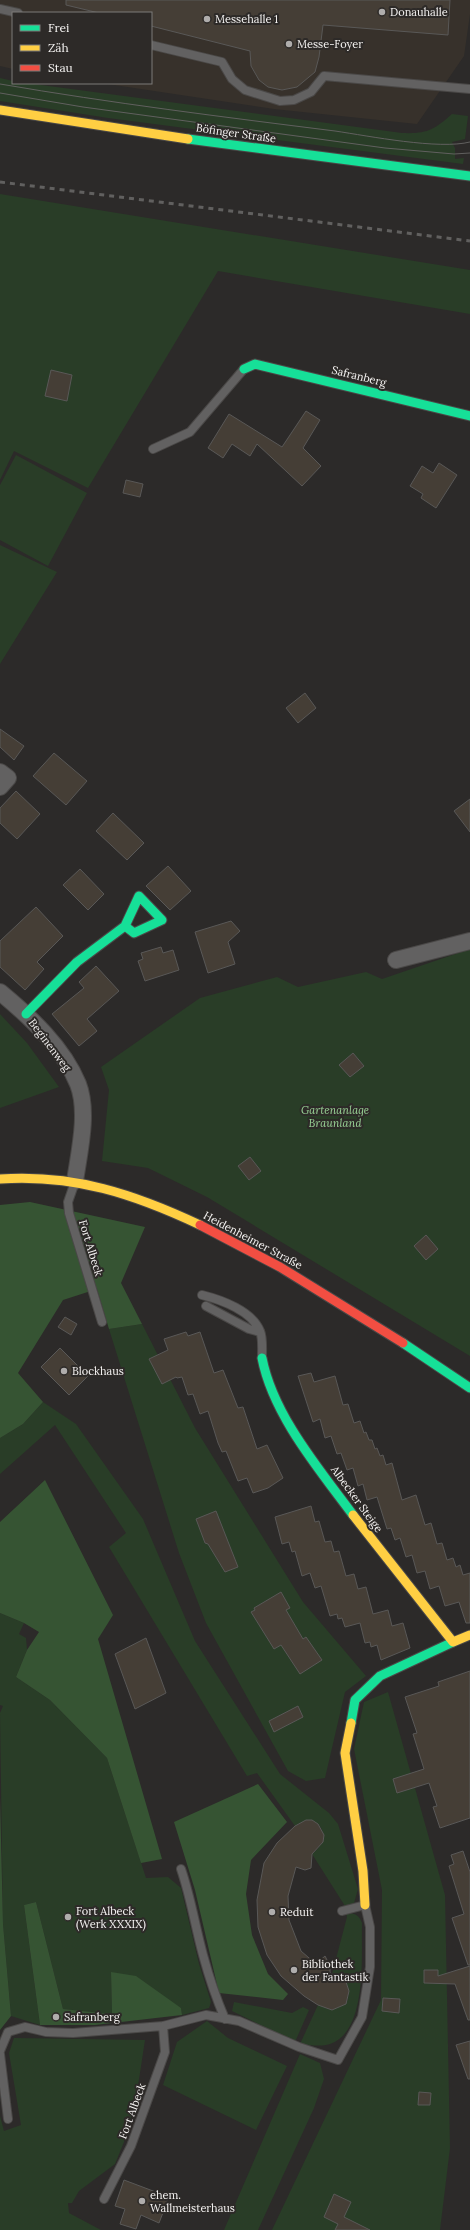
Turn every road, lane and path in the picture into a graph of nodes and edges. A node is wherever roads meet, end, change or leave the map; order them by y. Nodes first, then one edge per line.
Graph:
1 (0, 9) edge
2 (14, 12) edge
3 (152, 45) edge
4 (470, 89) edge
5 (0, 110) edge
6 (470, 176) edge
7 (244, 369) joint
8 (470, 416) edge
9 (153, 449) dead end
10 (0, 772) edge
11 (0, 787) edge
12 (125, 926) dead end
13 (470, 941) edge
14 (396, 960) dead end
15 (0, 992) edge
16 (26, 1014) junction
17 (0, 1178) edge
18 (75, 1181) junction
19 (202, 1295) dead end
20 (206, 1306) dead end
21 (102, 1322) dead end
22 (260, 1332) junction
23 (262, 1358) joint
24 (470, 1388) edge
25 (470, 1635) edge
26 (453, 1642) junction
27 (181, 1869) dead end
28 (365, 1905) junction
29 (342, 1911) dead end
30 (225, 2019) junction
31 (163, 2026) junction
32 (0, 2051) edge
33 (0, 2054) edge
34 (8, 2119) dead end
35 (104, 2199) dead end

1 - 2 lane
3 - 4 lane
5 - 6 street, Böfinger Straße
7 - 8 street, Safranberg
7 - 9 lane
10 - 11 street
12 - 16 street
13 - 14 street
15 - 16 street, Beginenweg
16 - 18 street, Beginenweg
17 - 18 street, Heidenheimer Straße
18 - 21 lane, Fort Albeck
18 - 24 street, Heidenheimer Straße
19 - 22 lane
20 - 22 lane
22 - 23 lane
23 - 26 street, Albecker Steige
25 - 26 street
26 - 28 street
27 - 30 lane
28 - 29 lane
28 - 30 lane
30 - 31 lane
31 - 32 lane
31 - 35 lane, Fort Albeck
33 - 34 lane

